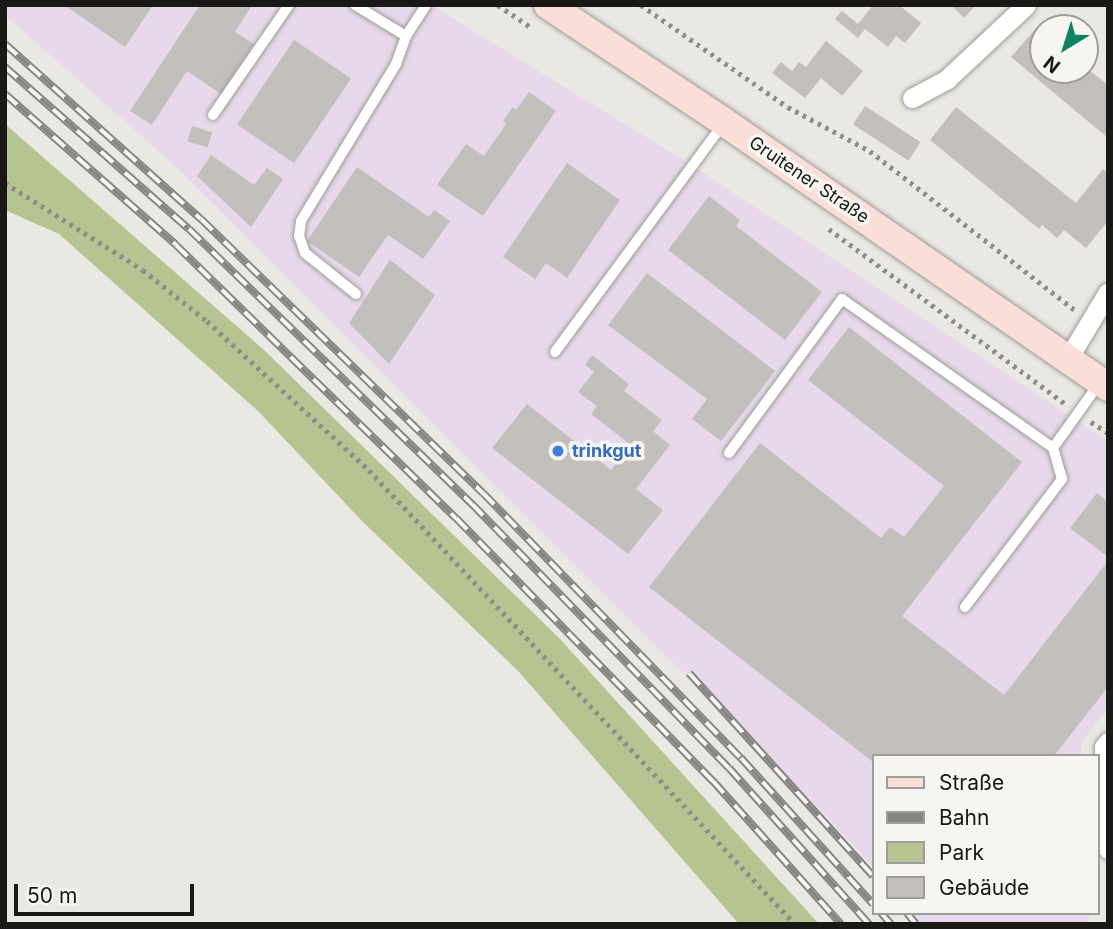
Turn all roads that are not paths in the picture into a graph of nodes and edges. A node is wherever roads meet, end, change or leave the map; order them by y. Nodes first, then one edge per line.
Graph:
1 (289, 5) edge
2 (355, 5) edge
3 (426, 5) edge
4 (548, 5) edge
5 (1026, 5) edge
6 (406, 36) junction
7 (912, 98) dead end
8 (213, 115) dead end
9 (724, 122) junction
10 (1108, 292) edge
11 (356, 294) dead end
12 (555, 352) dead end
13 (1066, 360) junction
14 (1104, 384) edge
15 (1053, 448) junction
16 (729, 453) dead end
17 (965, 607) dead end
18 (1108, 742) edge
19 (1108, 849) edge

1 - 8 lane
2 - 6 lane
3 - 6 lane
4 - 9 main road, Gruitener Straße
5 - 7 street
6 - 11 lane
9 - 12 lane
9 - 13 main road, Gruitener Straße
10 - 13 street
13 - 14 main road, Gruitener Straße
14 - 15 lane
15 - 16 lane
15 - 17 lane
18 - 19 street

